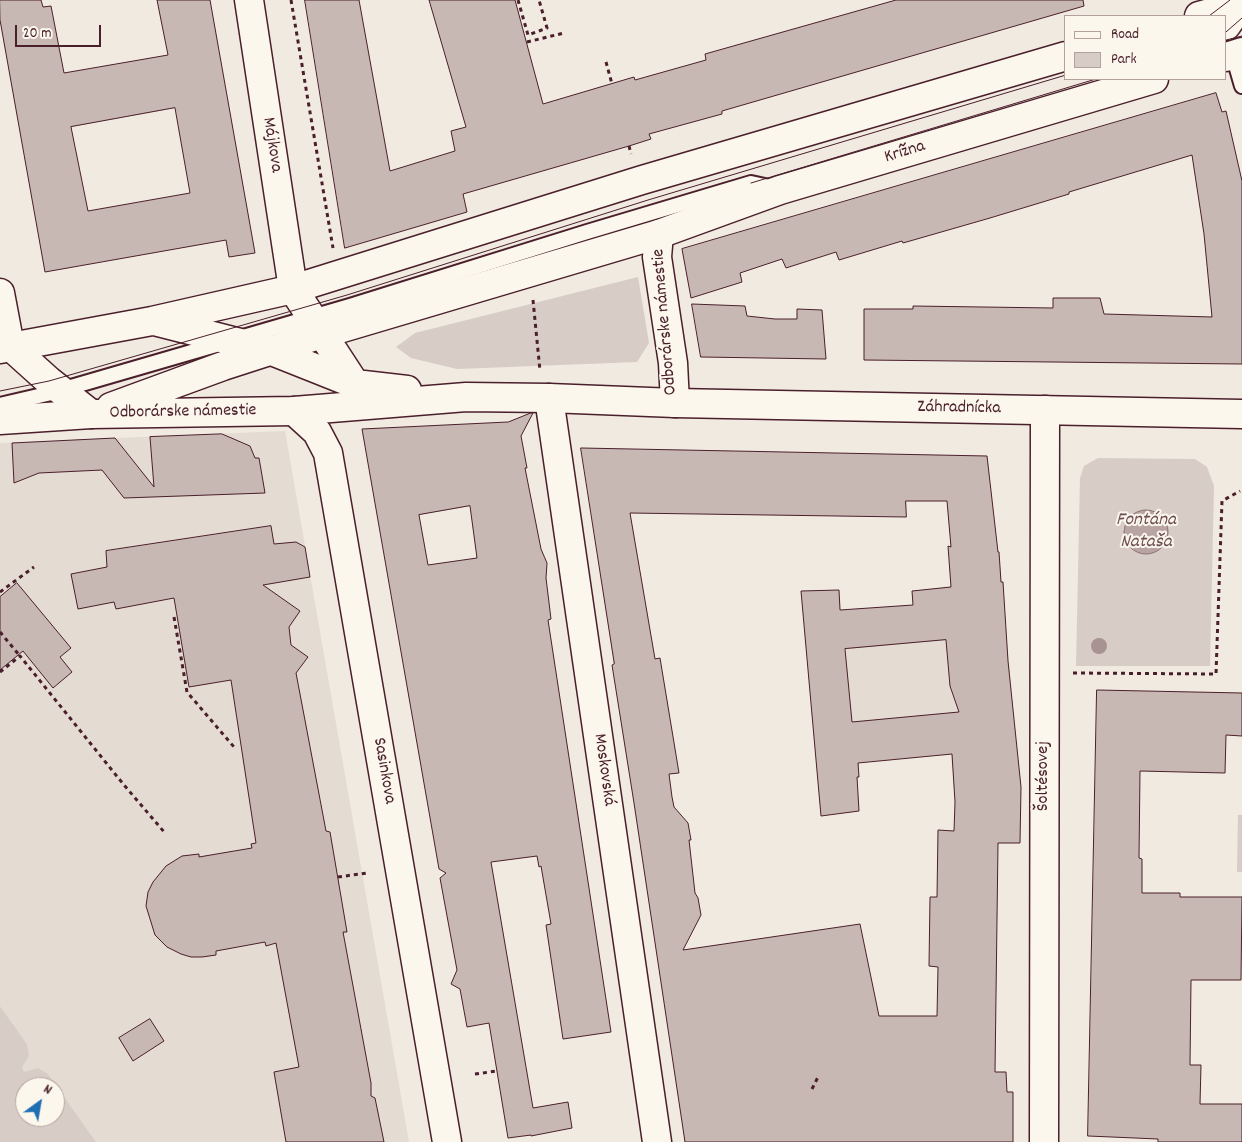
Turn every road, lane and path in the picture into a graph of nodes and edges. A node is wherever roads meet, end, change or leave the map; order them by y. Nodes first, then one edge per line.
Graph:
1 (249, 0) edge
2 (291, 0) edge
3 (518, 0) edge
4 (539, 0) edge
5 (1238, 9) edge
6 (1205, 15) edge
7 (564, 33) dead end
8 (527, 42) dead end
9 (1064, 57) edge
10 (606, 62) dead end
11 (1151, 80) edge
12 (612, 84) dead end
13 (780, 190) junction
14 (659, 234) junction
15 (334, 250) dead end
16 (292, 289) junction
17 (0, 293) edge
18 (533, 295) dead end
19 (152, 321) junction
20 (316, 325) junction
21 (233, 340) junction
22 (5, 348) edge
23 (272, 351) junction
24 (540, 371) dead end
25 (355, 384) junction
26 (60, 390) junction
27 (466, 397) junction
28 (549, 398) junction
29 (675, 403) junction
30 (0, 405) edge
31 (1045, 410) junction
32 (294, 412) junction
33 (91, 414) junction
34 (1242, 414) edge
35 (0, 420) edge
36 (1240, 490) dead end
37 (34, 567) dead end
38 (0, 592) edge
39 (174, 617) dead end
40 (0, 632) edge
41 (20, 656) junction
42 (0, 672) edge
43 (1070, 673) dead end
44 (234, 748) dead end
45 (165, 833) dead end
46 (367, 873) dead end
47 (338, 877) dead end
48 (497, 1071) dead end
49 (475, 1074) dead end
50 (818, 1077) dead end
51 (812, 1089) dead end
52 (447, 1142) edge
53 (657, 1142) edge
54 (1044, 1142) edge

1 - 16 street, Májkova
2 - 15 path
3 - 4 path
5 - 6 street
7 - 8 path
9 - 16 street, Odborárske námestie
10 - 12 path
11 - 13 street, Krížna
13 - 14 street, Krížna
13 - 20 lane
14 - 20 street, Odborárske námestie
14 - 29 street, Odborárske námestie
16 - 19 street, Odborárske námestie
16 - 20 street
17 - 22 street
18 - 24 path
19 - 21 street, Odborárske námestie
19 - 22 street, Odborárske námestie
20 - 21 lane
20 - 23 street, Odborárske námestie
20 - 25 street
21 - 23 street, Odborárske námestie
21 - 26 lane
22 - 26 street
23 - 25 street, Odborárske námestie
23 - 33 street, Odborárske námestie
25 - 27 street, Odborárske námestie
26 - 30 lane
26 - 33 street
27 - 28 street, Odborárske námestie
27 - 32 street, Odborárske námestie
28 - 29 street, Odborárske námestie
28 - 53 street, Moskovská
29 - 31 street, Záhradnícka
31 - 34 street, Záhradnícka
31 - 54 street, Šoltésovej
32 - 33 street, Odborárske námestie
32 - 52 street, Sasinkova
33 - 35 street
36 - 43 path
37 - 38 path
39 - 44 path
40 - 41 path
41 - 42 path
41 - 45 path
46 - 47 path
48 - 49 path
50 - 51 path

